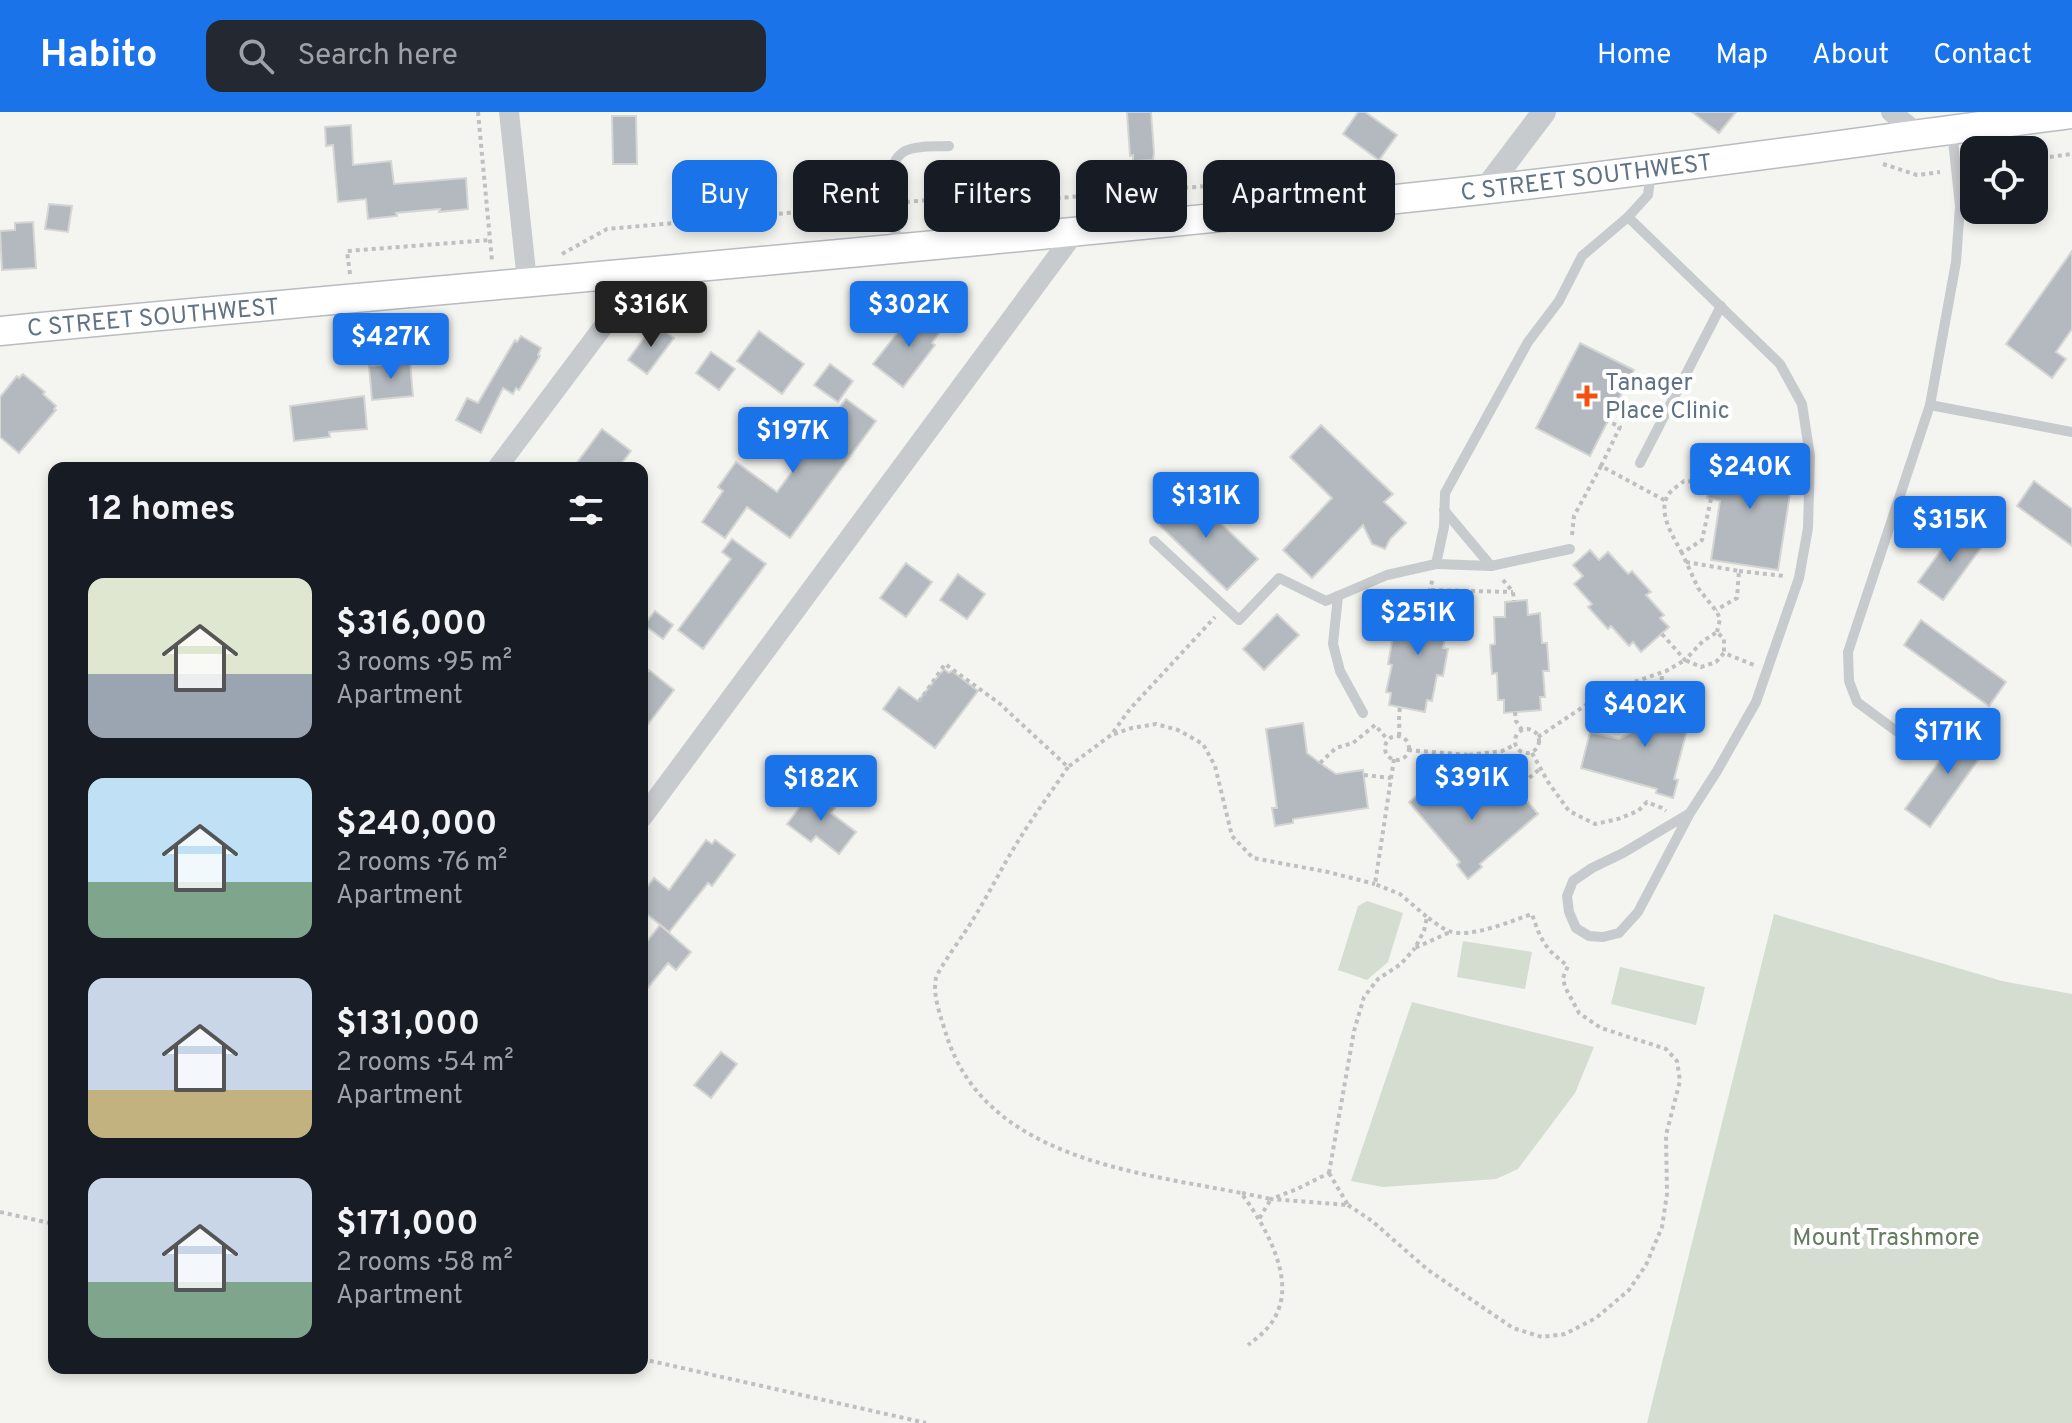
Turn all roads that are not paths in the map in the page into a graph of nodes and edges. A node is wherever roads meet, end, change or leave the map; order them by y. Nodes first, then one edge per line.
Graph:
1 (509, 112) edge
2 (1544, 112) edge
3 (1891, 112) edge
4 (2072, 114) edge
5 (1951, 129) junction
6 (1919, 134) junction
7 (949, 146) dead end
8 (1651, 170) junction
9 (1485, 190) junction
10 (1628, 217) junction
11 (1187, 220) edge
12 (1076, 231) joint
13 (899, 247) junction
14 (645, 271) junction
15 (527, 281) junction
16 (1721, 306) junction
17 (0, 331) edge
18 (1930, 405) junction
19 (2072, 432) edge
20 (502, 462) edge
21 (1640, 463) dead end
22 (1444, 510) junction
23 (1154, 541) dead end
24 (1570, 549) road end
25 (1436, 564) junction
26 (1491, 566) junction
27 (1338, 596) junction
28 (1363, 713) dead end
29 (1899, 733) dead end
30 (648, 810) edge
31 (1690, 813) junction

1 - 15 street
2 - 9 street
3 - 6 street
4 - 5 main road, C STREET SOUTHWEST
5 - 6 main road, C STREET SOUTHWEST
5 - 18 lane
6 - 8 main road, C STREET SOUTHWEST
7 - 13 lane
8 - 9 main road, C STREET SOUTHWEST
8 - 10 lane
9 - 11 main road, C STREET SOUTHWEST
10 - 16 lane
10 - 22 lane
12 - 13 main road, C STREET SOUTHWEST
12 - 30 street
13 - 14 main road, C STREET SOUTHWEST
14 - 15 main road, C STREET SOUTHWEST
14 - 20 street
15 - 17 main road, C STREET SOUTHWEST
16 - 21 lane
16 - 31 lane
18 - 19 lane
18 - 29 lane
22 - 25 lane
22 - 26 lane
23 - 27 lane
24 - 26 lane
25 - 26 lane
25 - 27 lane
27 - 28 lane
31 - 31 lane

